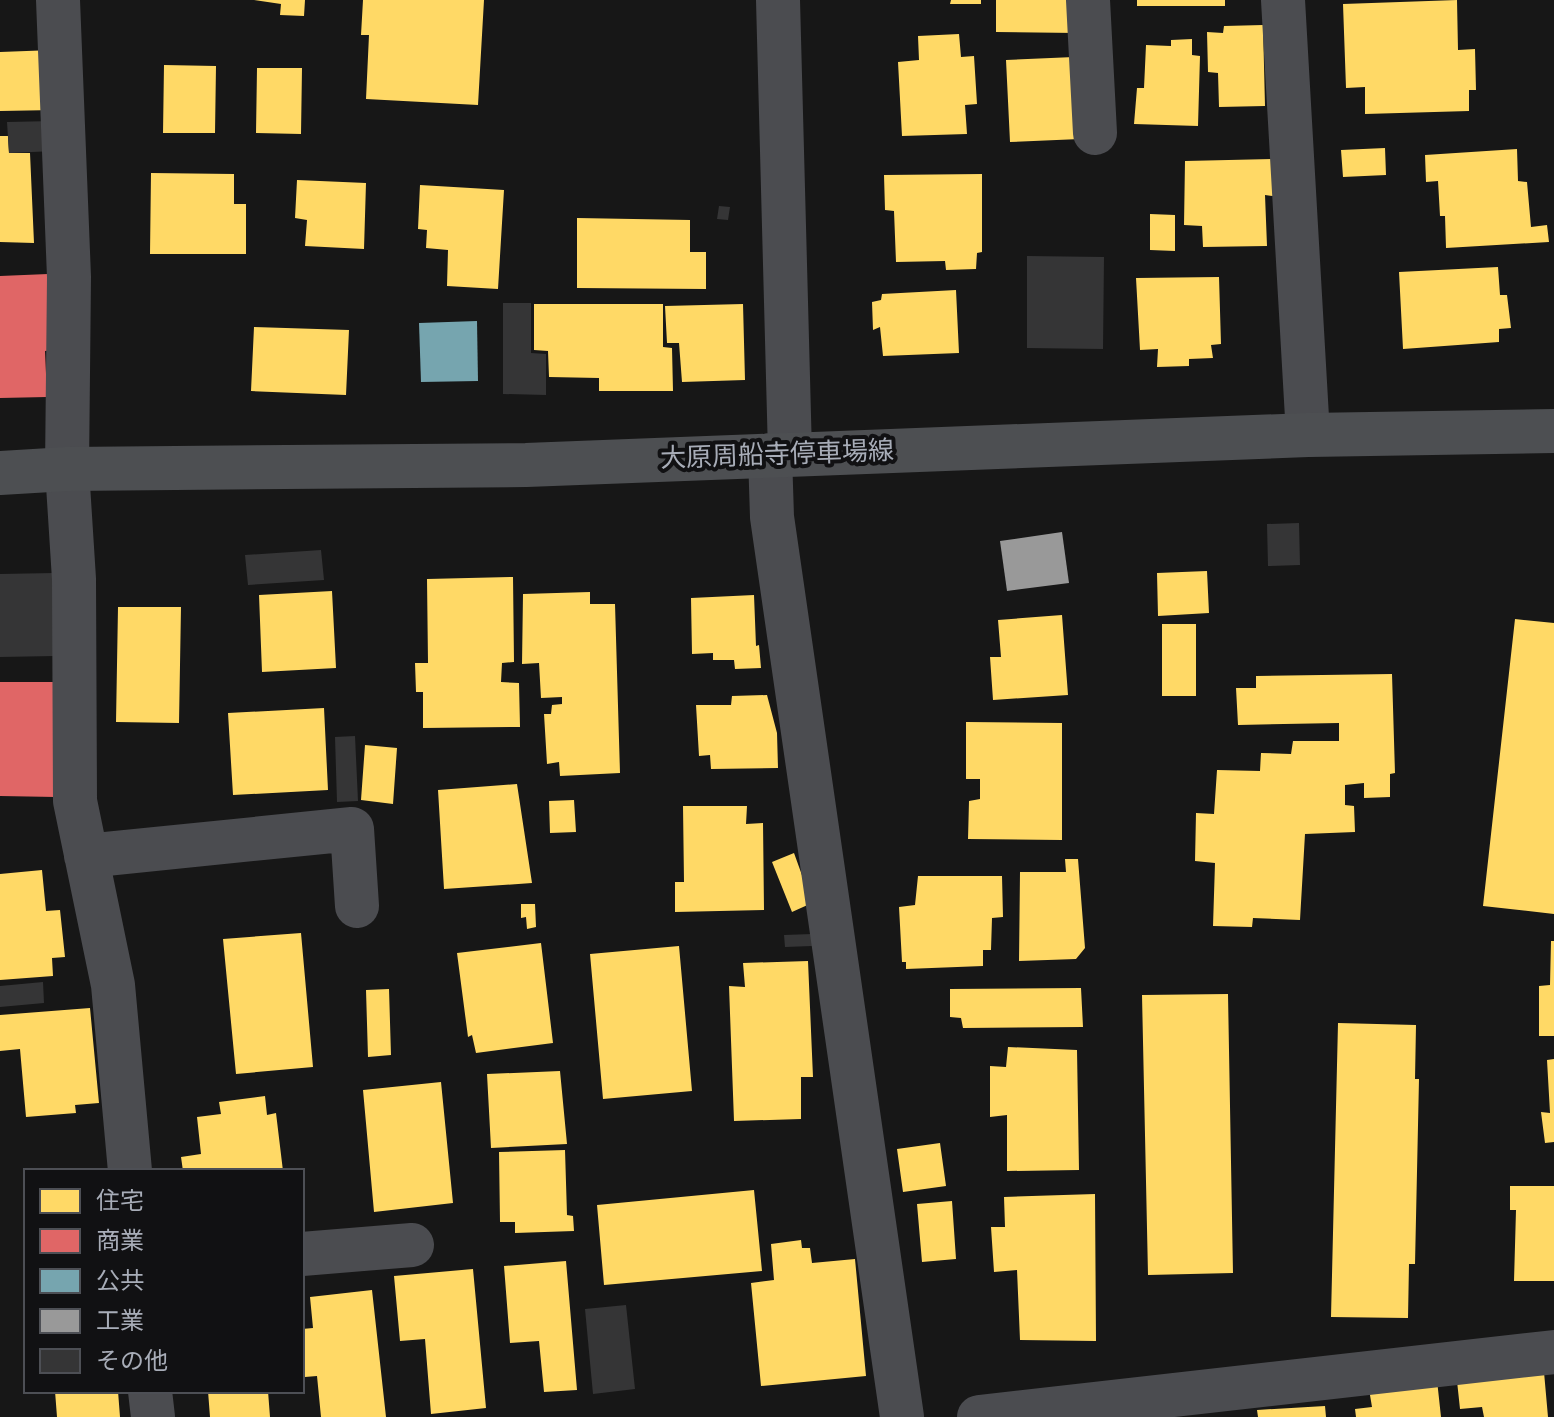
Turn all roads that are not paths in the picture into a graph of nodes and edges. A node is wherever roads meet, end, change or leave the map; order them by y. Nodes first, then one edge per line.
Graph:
1 (58, 0) edge
2 (778, 0) edge
3 (1088, 0) edge
4 (1283, 0) edge
5 (1095, 133) dead end
6 (1554, 431) edge
7 (1308, 435) junction
8 (780, 454) junction
9 (67, 469) junction
10 (0, 473) edge
11 (86, 856) junction
12 (357, 906) dead end
13 (130, 1169) edge
14 (412, 1245) dead end
15 (304, 1254) edge
16 (1554, 1352) edge
17 (150, 1393) edge
18 (153, 1417) edge
19 (902, 1417) edge
20 (979, 1417) edge

1 - 9 street
2 - 8 street
3 - 5 street
4 - 7 street
6 - 7 main road, 大原周船寺停車場線
7 - 8 main road, 大原周船寺停車場線
8 - 9 main road, 大原周船寺停車場線
8 - 19 street
9 - 10 main road, 大原周船寺停車場線
9 - 11 street
11 - 12 street
11 - 13 street
14 - 15 street
16 - 20 street
17 - 18 street

